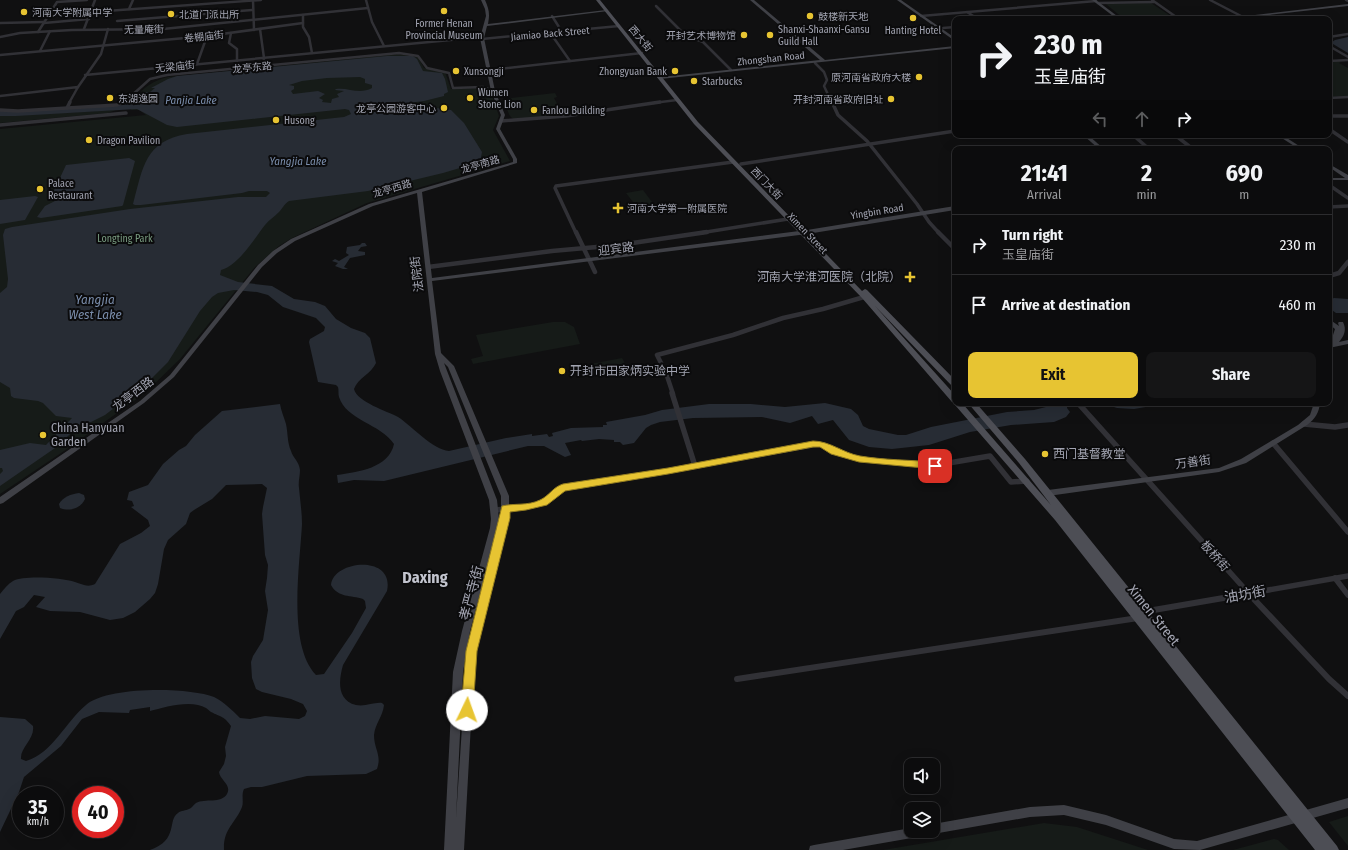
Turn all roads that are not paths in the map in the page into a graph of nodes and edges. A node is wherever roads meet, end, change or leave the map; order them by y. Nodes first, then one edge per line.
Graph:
1 (80, 0) edge
2 (87, 0) edge
3 (95, 0) edge
4 (100, 0) edge
5 (133, 0) edge
6 (253, 0) edge
7 (261, 0) edge
8 (366, 0) edge
9 (483, 0) edge
10 (598, 0) edge
11 (602, 0) edge
12 (752, 0) edge
13 (899, 0) edge
14 (903, 0) edge
15 (1210, 0) edge
16 (1096, 1) edge
17 (1153, 1) edge
18 (186, 5) junction
19 (656, 6) dead end
20 (1348, 6) edge
21 (368, 8) junction
22 (129, 9) junction
23 (252, 10) junction
24 (608, 11) junction
25 (92, 12) junction
26 (967, 12) junction
27 (303, 15) junction
28 (923, 15) junction
29 (1269, 15) joint
30 (181, 16) junction
31 (552, 16) junction
32 (973, 16) edge
33 (1115, 16) edge
34 (1175, 16) edge
35 (1242, 16) edge
36 (1261, 16) edge
37 (1263, 16) edge
38 (89, 19) junction
39 (117, 20) dead end
40 (252, 20) junction
41 (44, 22) junction
42 (0, 23) edge
43 (303, 23) junction
44 (485, 25) junction
45 (619, 26) junction
46 (952, 27) edge
47 (943, 28) junction
48 (108, 29) junction
49 (260, 29) junction
50 (84, 30) junction
51 (254, 30) junction
52 (50, 31) junction
53 (38, 32) junction
54 (231, 33) junction
55 (558, 33) junction
56 (551, 34) junction
57 (1348, 34) edge
58 (207, 36) junction
59 (952, 36) edge
60 (952, 36) edge
61 (0, 37) edge
62 (1332, 37) edge
63 (482, 38) junction
64 (105, 44) junction
65 (384, 46) junction
66 (952, 48) edge
67 (952, 48) edge
68 (1332, 48) edge
69 (347, 50) junction
70 (40, 51) junction
71 (312, 53) junction
72 (642, 53) junction
73 (0, 55) edge
74 (264, 58) junction
75 (347, 58) junction
76 (1348, 58) edge
77 (237, 60) junction
78 (1332, 60) edge
79 (570, 61) junction
80 (824, 61) junction
81 (815, 63) junction
82 (197, 64) junction
83 (263, 66) junction
84 (490, 70) junction
85 (731, 70) junction
86 (85, 75) junction
87 (664, 78) junction
88 (492, 82) junction
89 (78, 87) junction
90 (478, 87) junction
91 (493, 91) junction
92 (0, 96) edge
93 (1348, 97) edge
94 (1332, 98) edge
95 (677, 100) junction
96 (67, 108) junction
97 (0, 110) edge
98 (126, 113) dead end
99 (1332, 116) edge
100 (1348, 116) edge
101 (501, 121) junction
102 (0, 125) edge
103 (952, 131) edge
104 (1332, 131) edge
105 (1089, 138) edge
106 (1094, 138) edge
107 (1136, 138) edge
108 (1179, 138) edge
109 (1284, 138) edge
110 (1348, 142) edge
111 (869, 144) junction
112 (1098, 146) edge
113 (1104, 146) edge
114 (1146, 146) edge
115 (1189, 146) dead end
116 (1297, 146) edge
117 (733, 162) junction
118 (741, 164) junction
119 (1332, 167) edge
120 (1332, 177) edge
121 (1347, 177) edge
122 (1332, 187) edge
123 (419, 191) junction
124 (1348, 198) edge
125 (1348, 206) edge
126 (1332, 207) edge
127 (952, 209) edge
128 (924, 214) junction
129 (788, 220) junction
130 (806, 234) junction
131 (952, 246) edge
132 (583, 249) junction
133 (589, 262) junction
134 (1348, 262) edge
135 (428, 267) junction
136 (595, 272) dead end
137 (1332, 275) edge
138 (429, 282) junction
139 (864, 297) junction
140 (1339, 324) edge
141 (1348, 337) edge
142 (1332, 339) edge
143 (1339, 339) junction
144 (1332, 341) edge
145 (1348, 342) edge
146 (1332, 344) edge
147 (1332, 345) edge
148 (438, 354) junction
149 (952, 381) edge
150 (952, 397) edge
151 (961, 406) edge
152 (975, 406) edge
153 (1081, 406) edge
154 (1317, 406) edge
155 (1304, 424) junction
156 (1348, 425) edge
157 (1273, 443) junction
158 (695, 466) junction
159 (480, 468) joint
160 (1147, 480) junction
161 (1027, 481) junction
162 (1048, 494) junction
163 (0, 500) edge
164 (505, 509) junction
165 (495, 510) junction
166 (1348, 532) edge
167 (1348, 576) edge
168 (1335, 578) junction
169 (1250, 594) junction
170 (1348, 595) edge
171 (1140, 615) junction
172 (737, 679) dead end
173 (1348, 696) edge
174 (1348, 803) edge
175 (1301, 817) junction
176 (940, 828) edge
177 (904, 834) edge
178 (449, 850) edge
179 (459, 850) edge
180 (814, 850) edge
181 (1322, 850) edge
182 (1333, 850) edge

1 - 2 street
1 - 41 street
3 - 4 street
3 - 25 street
5 - 22 street
6 - 7 street
6 - 18 street
6 - 23 street
8 - 21 street
9 - 44 street
10 - 24 main road
11 - 24 main road
12 - 80 street
13 - 28 street
14 - 28 street
15 - 35 street
16 - 17 street
16 - 26 street
16 - 33 street
17 - 34 street
18 - 22 street
18 - 30 street
19 - 85 street
20 - 29 street
20 - 37 street
21 - 27 street, 无量庵街
21 - 65 street
22 - 25 street
23 - 30 street
23 - 40 street
24 - 31 street
24 - 45 main road, 西大街
24 - 87 main road, 西大街
25 - 38 street
26 - 28 street
26 - 32 street
27 - 40 street, 无量庵街
27 - 43 street
28 - 47 street
28 - 59 street
29 - 36 street
30 - 39 street
31 - 44 street
31 - 55 street
38 - 41 street
38 - 50 street
40 - 48 street, 无量庵街
40 - 51 street
41 - 42 street
41 - 53 street
43 - 49 street, 卷棚庙街
43 - 71 street
44 - 63 street
45 - 55 street, Jiamiao Back Street
45 - 72 main road, 西大街
46 - 47 street
47 - 60 street
48 - 50 street, 无量庵街
48 - 64 street
49 - 51 street, 卷棚庙街
49 - 74 street
50 - 52 street, 无量庵街
51 - 54 street, 卷棚庙街
52 - 53 street, 无量庵街
52 - 70 street
53 - 61 street, 无量庵街
54 - 58 street, 卷棚庙街
54 - 77 street
55 - 56 street, Jiamiao Back Street
56 - 63 street, Jiamiao Back Street
56 - 79 street
57 - 62 street
58 - 64 street, 卷棚庙街
58 - 82 street
63 - 65 street, Jiamiao Back Street
63 - 84 street, 龙亭南路
64 - 70 street, 卷棚庙街
64 - 86 street
65 - 69 street, 无梁庙街
66 - 80 street, Zhongshan Road
67 - 81 street, Zhongshan Road
68 - 76 street
69 - 71 street, 无梁庙街
69 - 75 street
70 - 73 street, 卷棚庙街
71 - 74 street, 无梁庙街
72 - 79 street
72 - 87 main road, 西大街
74 - 77 street, 无梁庙街
74 - 83 street
75 - 83 street, 龙亭东路
75 - 90 street, 龙亭东路
76 - 78 street
77 - 82 street, 无梁庙街
79 - 84 street
80 - 85 street, Zhongshan Road
81 - 87 street, Zhongshan Road
81 - 111 street
82 - 86 street, 无梁庙街
83 - 96 street, 龙亭东路
84 - 88 street, 龙亭南路
85 - 87 street, Zhongshan Road
86 - 89 street
87 - 95 main road, 西门大街
87 - 118 main road, Ximen Street
88 - 90 street
88 - 91 street, 龙亭南路
89 - 92 street
89 - 96 street
90 - 91 street, 龙亭东路
91 - 101 street, 龙亭南路
93 - 94 street
95 - 101 street
95 - 117 main road, 西门大街
96 - 97 street, 龙亭东路
98 - 102 street
99 - 100 street
101 - 123 street, 龙亭南路
103 - 111 street
104 - 110 street
105 - 112 street
106 - 113 street
107 - 114 street
108 - 115 street
109 - 116 street
111 - 118 street
111 - 128 street
117 - 129 main road, 西门大街
117 - 132 street
118 - 130 main road, Ximen Street
119 - 121 street
120 - 121 street
122 - 124 street
123 - 135 street, 法院街
123 - 163 street, 龙亭西路
125 - 126 street
127 - 128 street, Yingbin Road
128 - 130 street, Yingbin Road
128 - 131 street
129 - 130 main road, 西门大街
129 - 132 street
130 - 133 street, 迎宾路
130 - 139 main road, 西门大街
130 - 149 main road, Ximen Street
132 - 133 street
132 - 135 street
133 - 136 street
133 - 138 street, 迎宾路
134 - 137 street
135 - 138 street, 法院街
138 - 148 street, 法院街
139 - 150 main road, 西门大街
139 - 158 street
140 - 142 street
140 - 143 street
141 - 143 street
143 - 144 street
143 - 146 street
145 - 147 street
148 - 159 street, 法院街
148 - 164 street, 孝严寺街
151 - 161 main road, Ximen Street
152 - 162 main road, Ximen Street
153 - 160 street, 板桥街
154 - 155 street, 万善街
155 - 156 street
155 - 157 street, 万善街
157 - 160 street, 万善街
157 - 166 street
158 - 161 street
158 - 164 street
159 - 165 street, 孝严寺街
160 - 162 street, 万善街
160 - 169 street, 板桥街
161 - 171 main road, Ximen Street
162 - 171 main road, Ximen Street
164 - 165 street
164 - 179 street, 孝严寺街
165 - 178 street, 孝严寺街
167 - 168 street, 油坊街
168 - 169 street, 油坊街
168 - 170 street
169 - 171 street, 油坊街
169 - 173 street, 板桥街
171 - 172 street, 油坊街
171 - 175 main road, Ximen Street
174 - 175 street
175 - 176 street
175 - 181 main road, Ximen Street
175 - 182 main road, Ximen Street
177 - 180 street

